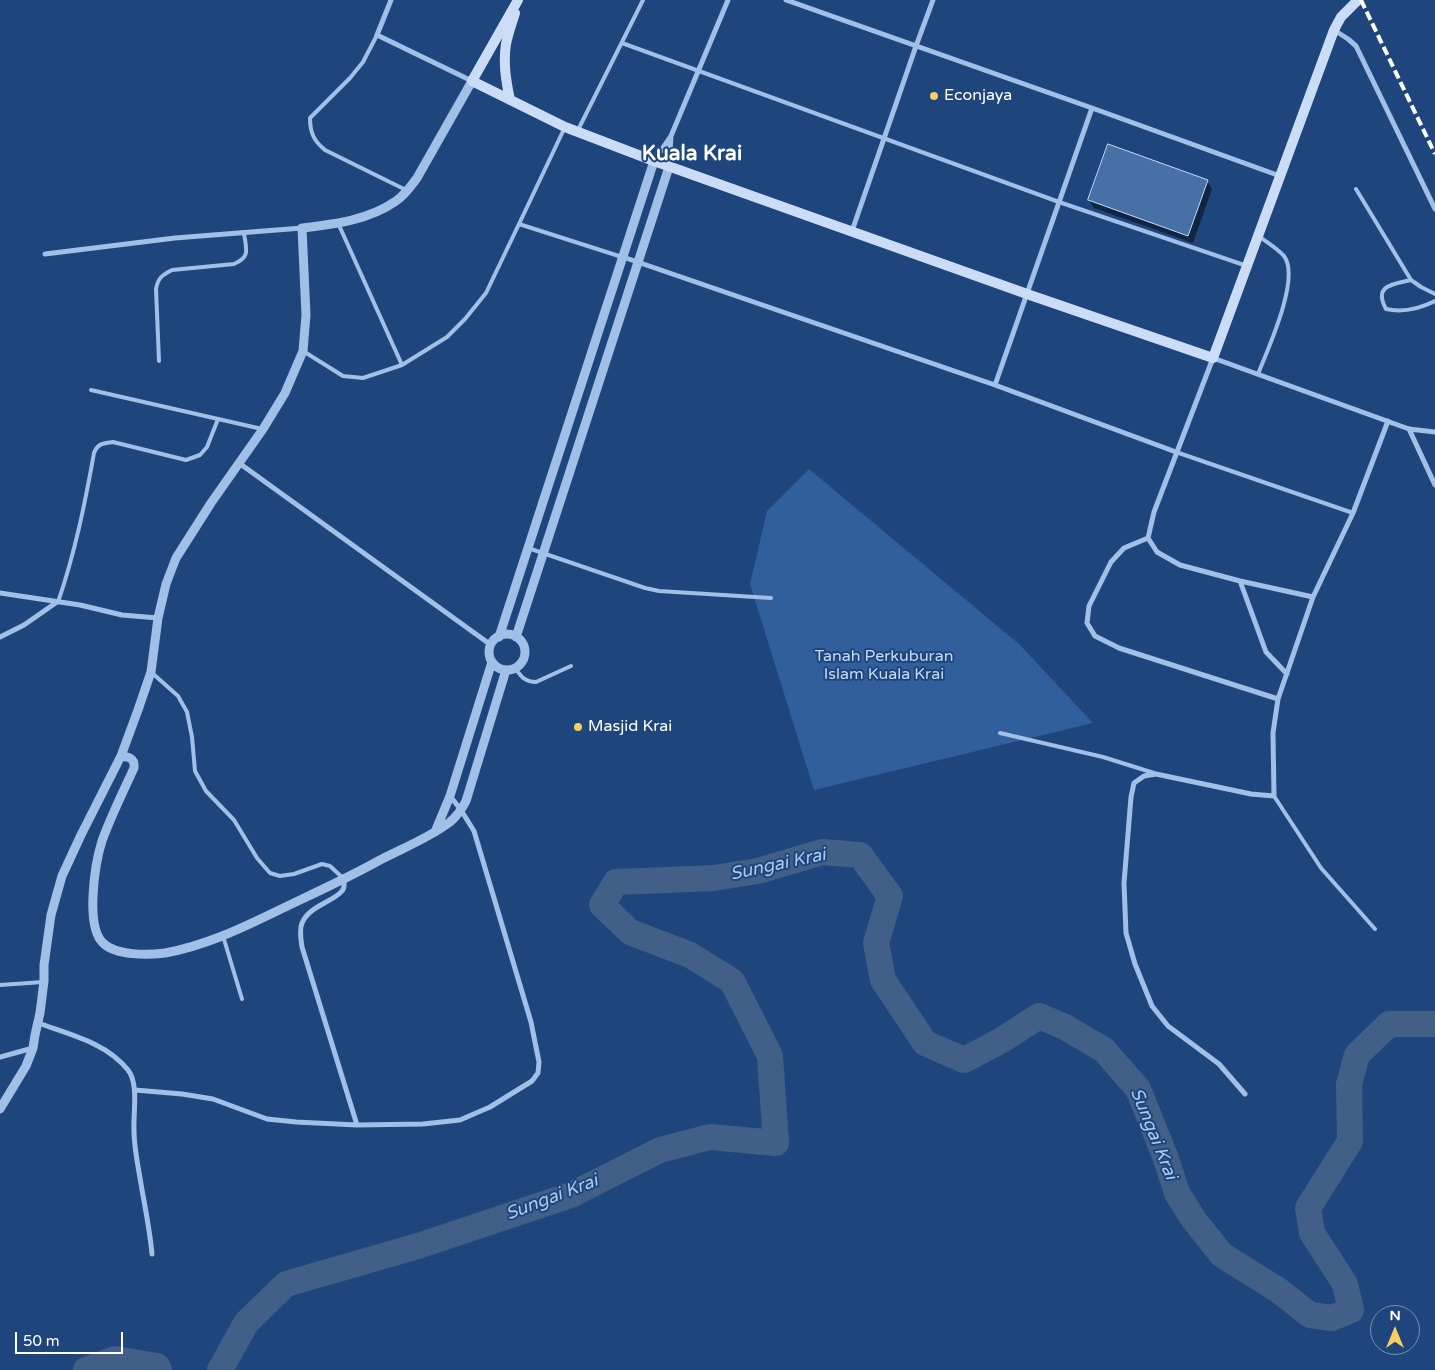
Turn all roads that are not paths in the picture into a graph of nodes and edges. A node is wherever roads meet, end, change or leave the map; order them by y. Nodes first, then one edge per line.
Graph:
1 (392, 0) edge
2 (518, 0) edge
3 (643, 0) edge
4 (728, 0) edge
5 (786, 0) edge
6 (933, 0) edge
7 (1358, 0) edge
8 (1334, 30) junction
9 (377, 35) junction
10 (622, 43) junction
11 (916, 46) junction
12 (698, 71) junction
13 (472, 81) junction
14 (510, 100) junction
15 (1092, 108) junction
16 (565, 127) junction
17 (577, 132) junction
18 (671, 136) junction
19 (884, 138) junction
20 (654, 161) junction
21 (669, 167) junction
22 (1280, 176) junction
23 (1356, 189) dead end
24 (407, 190) junction
25 (1059, 202) junction
26 (1435, 209) edge
27 (338, 223) junction
28 (519, 224) junction
29 (302, 228) junction
30 (852, 232) junction
31 (244, 233) junction
32 (1258, 235) junction
33 (45, 254) dead end
34 (623, 257) junction
35 (638, 261) junction
36 (1247, 266) junction
37 (1411, 280) junction
38 (1027, 294) junction
39 (1435, 294) edge
40 (1435, 301) edge
41 (303, 351) junction
42 (1213, 358) junction
43 (159, 361) dead end
44 (402, 365) junction
45 (1258, 374) junction
46 (995, 385) junction
47 (90, 390) dead end
48 (218, 419) junction
49 (1388, 422) junction
50 (1435, 428) edge
51 (263, 429) junction
52 (1409, 429) junction
53 (1423, 431) junction
54 (1435, 432) edge
55 (1176, 452) junction
56 (239, 464) junction
57 (1435, 485) edge
58 (1353, 513) junction
59 (1148, 538) junction
60 (528, 548) junction
61 (543, 553) junction
62 (1240, 581) junction
63 (0, 593) edge
64 (1313, 597) junction
65 (771, 598) dead end
66 (58, 602) junction
67 (158, 618) junction
68 (499, 636) junction
69 (0, 637) edge
70 (516, 637) junction
71 (490, 645) junction
72 (492, 662) junction
73 (571, 666) dead end
74 (510, 669) junction
75 (151, 672) junction
76 (1286, 674) junction
77 (1278, 699) junction
78 (1000, 733) dead end
79 (121, 756) junction
80 (1156, 774) junction
81 (450, 796) junction
82 (1274, 796) junction
83 (461, 810) junction
84 (434, 832) junction
85 (344, 880) junction
86 (1375, 929) dead end
87 (224, 936) junction
88 (44, 981) junction
89 (0, 985) edge
90 (242, 999) dead end
91 (38, 1023) junction
92 (33, 1048) junction
93 (0, 1056) edge
94 (134, 1090) junction
95 (1245, 1094) dead end
96 (0, 1108) edge
97 (357, 1125) junction
98 (152, 1254) dead end

1 - 9 street
2 - 13 main road
2 - 14 main road
3 - 10 lane
4 - 12 street
5 - 11 street
6 - 11 street
7 - 8 main road
8 - 22 main road
8 - 26 street
9 - 13 street
9 - 24 lane
10 - 12 lane
10 - 17 lane
11 - 15 street
11 - 19 street
12 - 18 street
12 - 19 lane
13 - 14 main road
13 - 24 street
14 - 16 main road
15 - 22 street
15 - 25 street
16 - 17 main road
16 - 28 lane
17 - 20 main road
18 - 20 street
18 - 21 street
19 - 25 lane
19 - 30 street
20 - 21 main road
20 - 34 street
21 - 30 main road
21 - 35 street
22 - 32 main road
23 - 37 lane
24 - 27 street
25 - 36 lane
25 - 38 street
27 - 29 street
27 - 44 lane
28 - 34 lane
28 - 44 lane
29 - 31 street
29 - 41 street
30 - 38 main road
31 - 33 street
31 - 43 lane
32 - 36 main road
32 - 45 lane
34 - 35 street
34 - 60 street
35 - 46 street
35 - 61 street
36 - 42 main road
37 - 39 lane
37 - 40 lane
38 - 42 main road
38 - 46 street
41 - 44 lane
41 - 51 street
42 - 45 street
42 - 55 street
45 - 49 street
46 - 55 street
47 - 48 lane
48 - 51 lane
48 - 66 lane
49 - 52 street
49 - 58 street
50 - 53 street
51 - 56 street
52 - 53 street
52 - 57 street
53 - 54 street
55 - 58 lane
55 - 59 street
56 - 67 street
56 - 71 street
58 - 64 street
59 - 62 street
59 - 77 street
60 - 61 lane
60 - 68 street
61 - 65 lane
61 - 70 street
62 - 64 street
62 - 76 street
63 - 66 street
64 - 76 street
66 - 67 street
66 - 69 street
67 - 75 street
68 - 70 street
68 - 71 street
70 - 74 street
71 - 72 street
72 - 74 street
72 - 81 street
73 - 74 lane
74 - 83 street
75 - 79 street
75 - 85 lane
76 - 77 street
77 - 82 street
78 - 80 lane
79 - 87 street
79 - 88 street
80 - 82 street
80 - 95 street
81 - 83 street
81 - 84 street
82 - 86 lane
83 - 84 street
83 - 97 street
84 - 85 street
85 - 87 street
85 - 97 street
87 - 90 lane
88 - 89 lane
88 - 91 street
91 - 92 street
91 - 94 street
92 - 93 street
92 - 96 street
94 - 97 street
94 - 98 street

